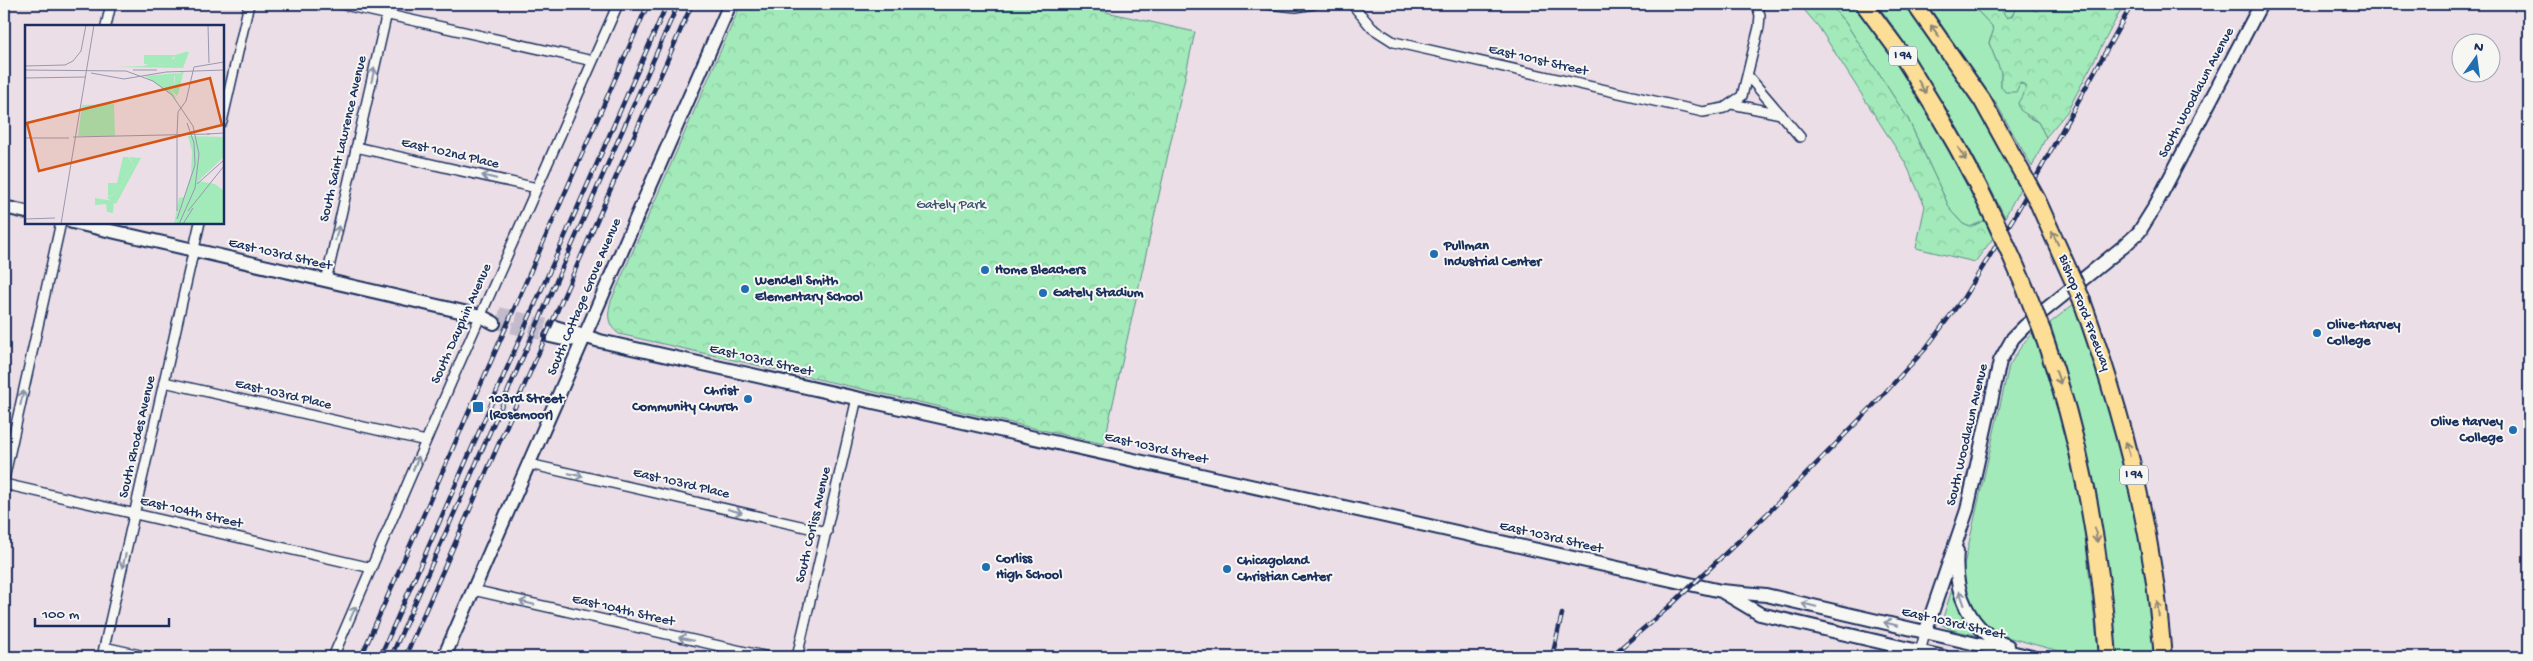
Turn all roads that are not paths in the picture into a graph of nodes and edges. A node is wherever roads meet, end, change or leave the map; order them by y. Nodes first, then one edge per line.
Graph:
1 (111, 4) edge
2 (249, 4) edge
3 (340, 4) edge
4 (389, 4) edge
5 (618, 4) edge
6 (730, 4) edge
7 (1267, 4) edge
8 (1314, 4) edge
9 (1352, 4) edge
10 (1756, 4) edge
11 (1864, 4) edge
12 (1915, 4) edge
13 (2261, 4) edge
14 (387, 14) junction
15 (106, 25) edge
16 (593, 61) junction
17 (1748, 76) junction
18 (1732, 104) junction
19 (224, 113) edge
20 (1781, 114) junction
21 (1800, 137) dead end
22 (356, 147) junction
23 (537, 188) junction
24 (4, 207) edge
25 (25, 212) edge
26 (61, 224) edge
27 (81, 224) edge
28 (200, 224) edge
29 (194, 250) junction
30 (326, 280) junction
31 (481, 316) junction
32 (497, 318) tunnel mouth
33 (552, 331) tunnel mouth
34 (584, 337) junction
35 (164, 382) junction
36 (857, 398) junction
37 (426, 441) junction
38 (529, 464) junction
39 (4, 479) edge
40 (4, 484) edge
41 (135, 514) junction
42 (827, 532) junction
43 (1958, 538) junction
44 (372, 568) junction
45 (474, 590) junction
46 (1721, 591) junction
47 (1925, 633) junction
48 (104, 647) junction
49 (2108, 653) edge
50 (1919, 655) edge
51 (102, 657) edge
52 (149, 657) edge
53 (333, 657) edge
54 (444, 657) edge
55 (768, 657) edge
56 (798, 657) edge
57 (1944, 657) edge
58 (2032, 657) edge
59 (2039, 657) edge
60 (2163, 657) edge

1 - 15 street
2 - 19 street
3 - 14 street
4 - 14 street, South Saint Lawrence Avenue
5 - 16 street, South Dauphin Avenue
6 - 34 main road, South Cottage Grove Avenue
7 - 8 street
9 - 18 street, East 101st Street
10 - 17 street
11 -> 49 highway, I 94, bridge
60 -> 12 highway, Bishop Ford Freeway / I 94, bridge
13 - 43 main road, South Woodlawn Avenue
14 - 16 street
22 -> 14 street, South Saint Lawrence Avenue
16 - 23 street, South Dauphin Avenue
17 - 18 street
17 - 20 street
18 - 20 street, East 101st Street
20 - 21 street
23 -> 22 street, East 102nd Place
30 -> 22 street, South Saint Lawrence Avenue
23 - 31 street, South Dauphin Avenue
24 - 25 main road
39 -> 26 street
27 - 29 main road, East 103rd Street
28 - 29 street, South Rhodes Avenue
29 - 30 main road, East 103rd Street
29 - 35 street, South Rhodes Avenue
30 - 31 main road, East 103rd Street
31 - 32 main road, East 103rd Street
31 - 37 street, South Dauphin Avenue
33 - 34 main road, East 103rd Street
34 - 36 main road, East 103rd Street
34 - 38 main road, South Cottage Grove Avenue
35 - 37 street, East 103rd Place
35 - 41 street, South Rhodes Avenue
36 - 42 street, South Corliss Avenue
36 - 46 main road, East 103rd Street
44 -> 37 street, South Dauphin Avenue
38 -> 42 street, East 103rd Place
38 - 45 main road, South Cottage Grove Avenue
40 - 41 street, East 104th Street
41 - 44 street, East 104th Street
41 -> 48 street, South Rhodes Avenue
42 - 56 street, South Corliss Avenue
43 - 47 main road, South Woodlawn Avenue
59 -> 43 main road
53 -> 44 street, South Dauphin Avenue
45 - 54 main road, South Cottage Grove Avenue
55 -> 45 street, East 104th Street
47 -> 46 main road, East 103rd Street
46 - 50 main road, East 103rd Street
47 - 50 street, South Woodlawn Avenue
47 - 58 main road, East 103rd Street
48 - 51 street, South Rhodes Avenue
48 - 52 street
50 - 57 main road, East 103rd Street

